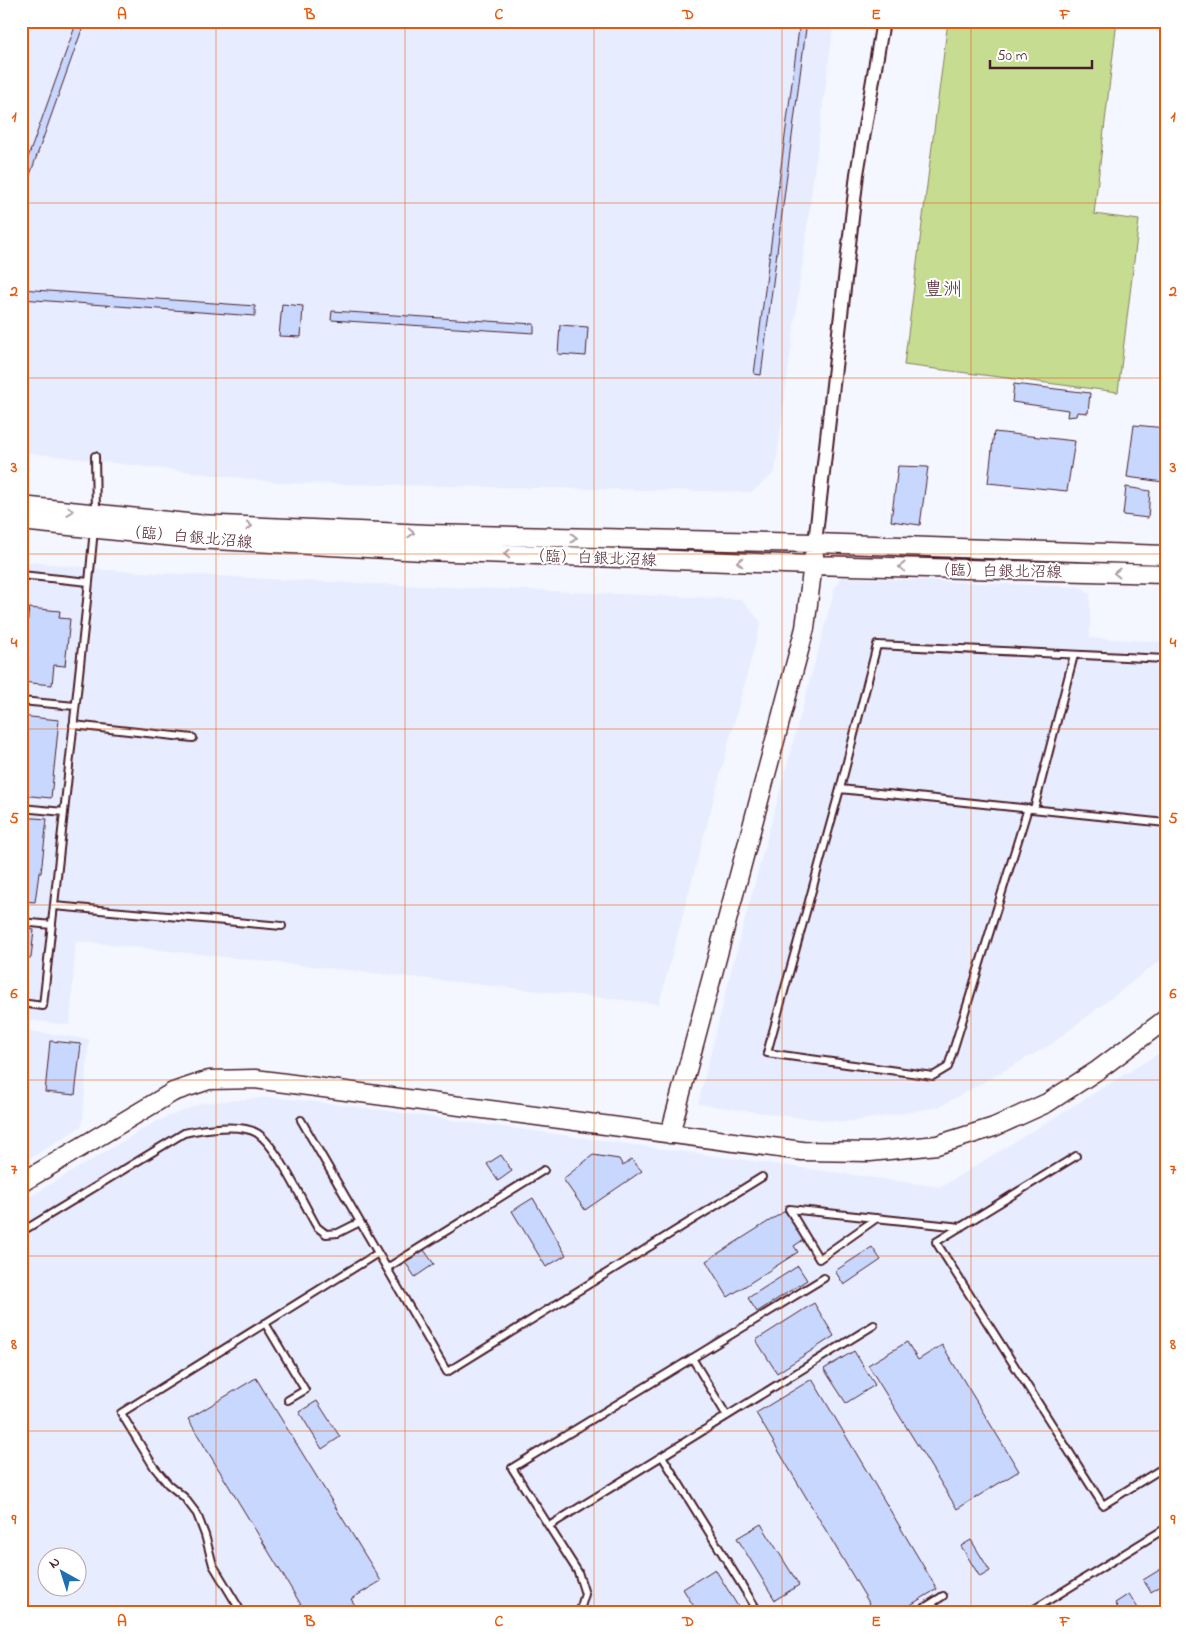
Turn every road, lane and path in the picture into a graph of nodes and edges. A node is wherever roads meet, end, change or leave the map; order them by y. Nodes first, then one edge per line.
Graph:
1 (884, 21) edge
2 (95, 456) dead end
3 (21, 506) edge
4 (21, 521) edge
5 (95, 521) junction
6 (815, 543) junction
7 (1166, 555) edge
8 (812, 565) junction
9 (1166, 574) edge
10 (21, 575) edge
11 (89, 582) junction
12 (1074, 655) junction
13 (1166, 659) edge
14 (21, 701) edge
15 (75, 706) junction
16 (73, 725) junction
17 (192, 738) dead end
18 (840, 789) junction
19 (21, 808) edge
20 (1031, 809) junction
21 (64, 812) junction
22 (1166, 823) edge
23 (54, 906) junction
24 (21, 922) edge
25 (52, 925) junction
26 (282, 926) dead end
27 (21, 1003) edge
28 (1166, 1019) edge
29 (301, 1120) dead end
30 (670, 1134) junction
31 (1076, 1156) dead end
32 (544, 1170) dead end
33 (762, 1177) dead end
34 (21, 1183) edge
35 (877, 1218) junction
36 (360, 1222) junction
37 (961, 1227) junction
38 (21, 1232) edge
39 (378, 1253) junction
40 (387, 1268) junction
41 (824, 1278) dead end
42 (265, 1324) junction
43 (874, 1325) dead end
44 (692, 1358) junction
45 (288, 1400) dead end
46 (726, 1416) junction
47 (662, 1456) junction
48 (1166, 1466) edge
49 (549, 1526) junction
50 (1166, 1528) edge
51 (943, 1596) dead end
52 (242, 1613) edge
53 (580, 1613) edge
54 (759, 1613) edge
55 (916, 1613) edge
56 (1028, 1613) edge

1 - 6 street
2 - 5 lane
3 -> 5 street, （臨）白銀北沼線
4 - 5 street, （臨）白銀北沼線
5 -> 6 street, （臨）白銀北沼線
8 -> 5 street, （臨）白銀北沼線
5 - 11 lane
6 - 7 street, （臨）白銀北沼線
6 - 8 street
9 -> 8 street, （臨）白銀北沼線
8 - 30 street
10 - 11 lane
11 - 15 lane
12 - 13 lane
12 - 18 lane
12 - 20 lane
14 - 15 lane
15 - 16 lane
16 - 17 lane
16 - 21 lane
18 - 20 lane
18 - 20 lane
19 - 21 lane
20 - 22 lane
21 - 23 lane
23 - 25 lane
23 - 26 lane
24 - 25 lane
25 - 27 lane
28 - 30 street
29 - 36 lane
30 - 34 street
31 - 37 lane
32 - 40 lane
33 - 40 lane
35 - 35 lane
35 - 37 lane
36 - 38 lane
36 - 39 lane
37 - 48 lane
39 - 40 lane
39 - 42 lane
41 - 44 lane
42 - 45 lane
42 - 52 lane
43 - 46 lane
44 - 46 lane
44 - 49 lane
46 - 47 lane
47 - 49 lane
47 - 54 lane
49 - 53 lane
50 - 56 lane
51 - 55 lane

